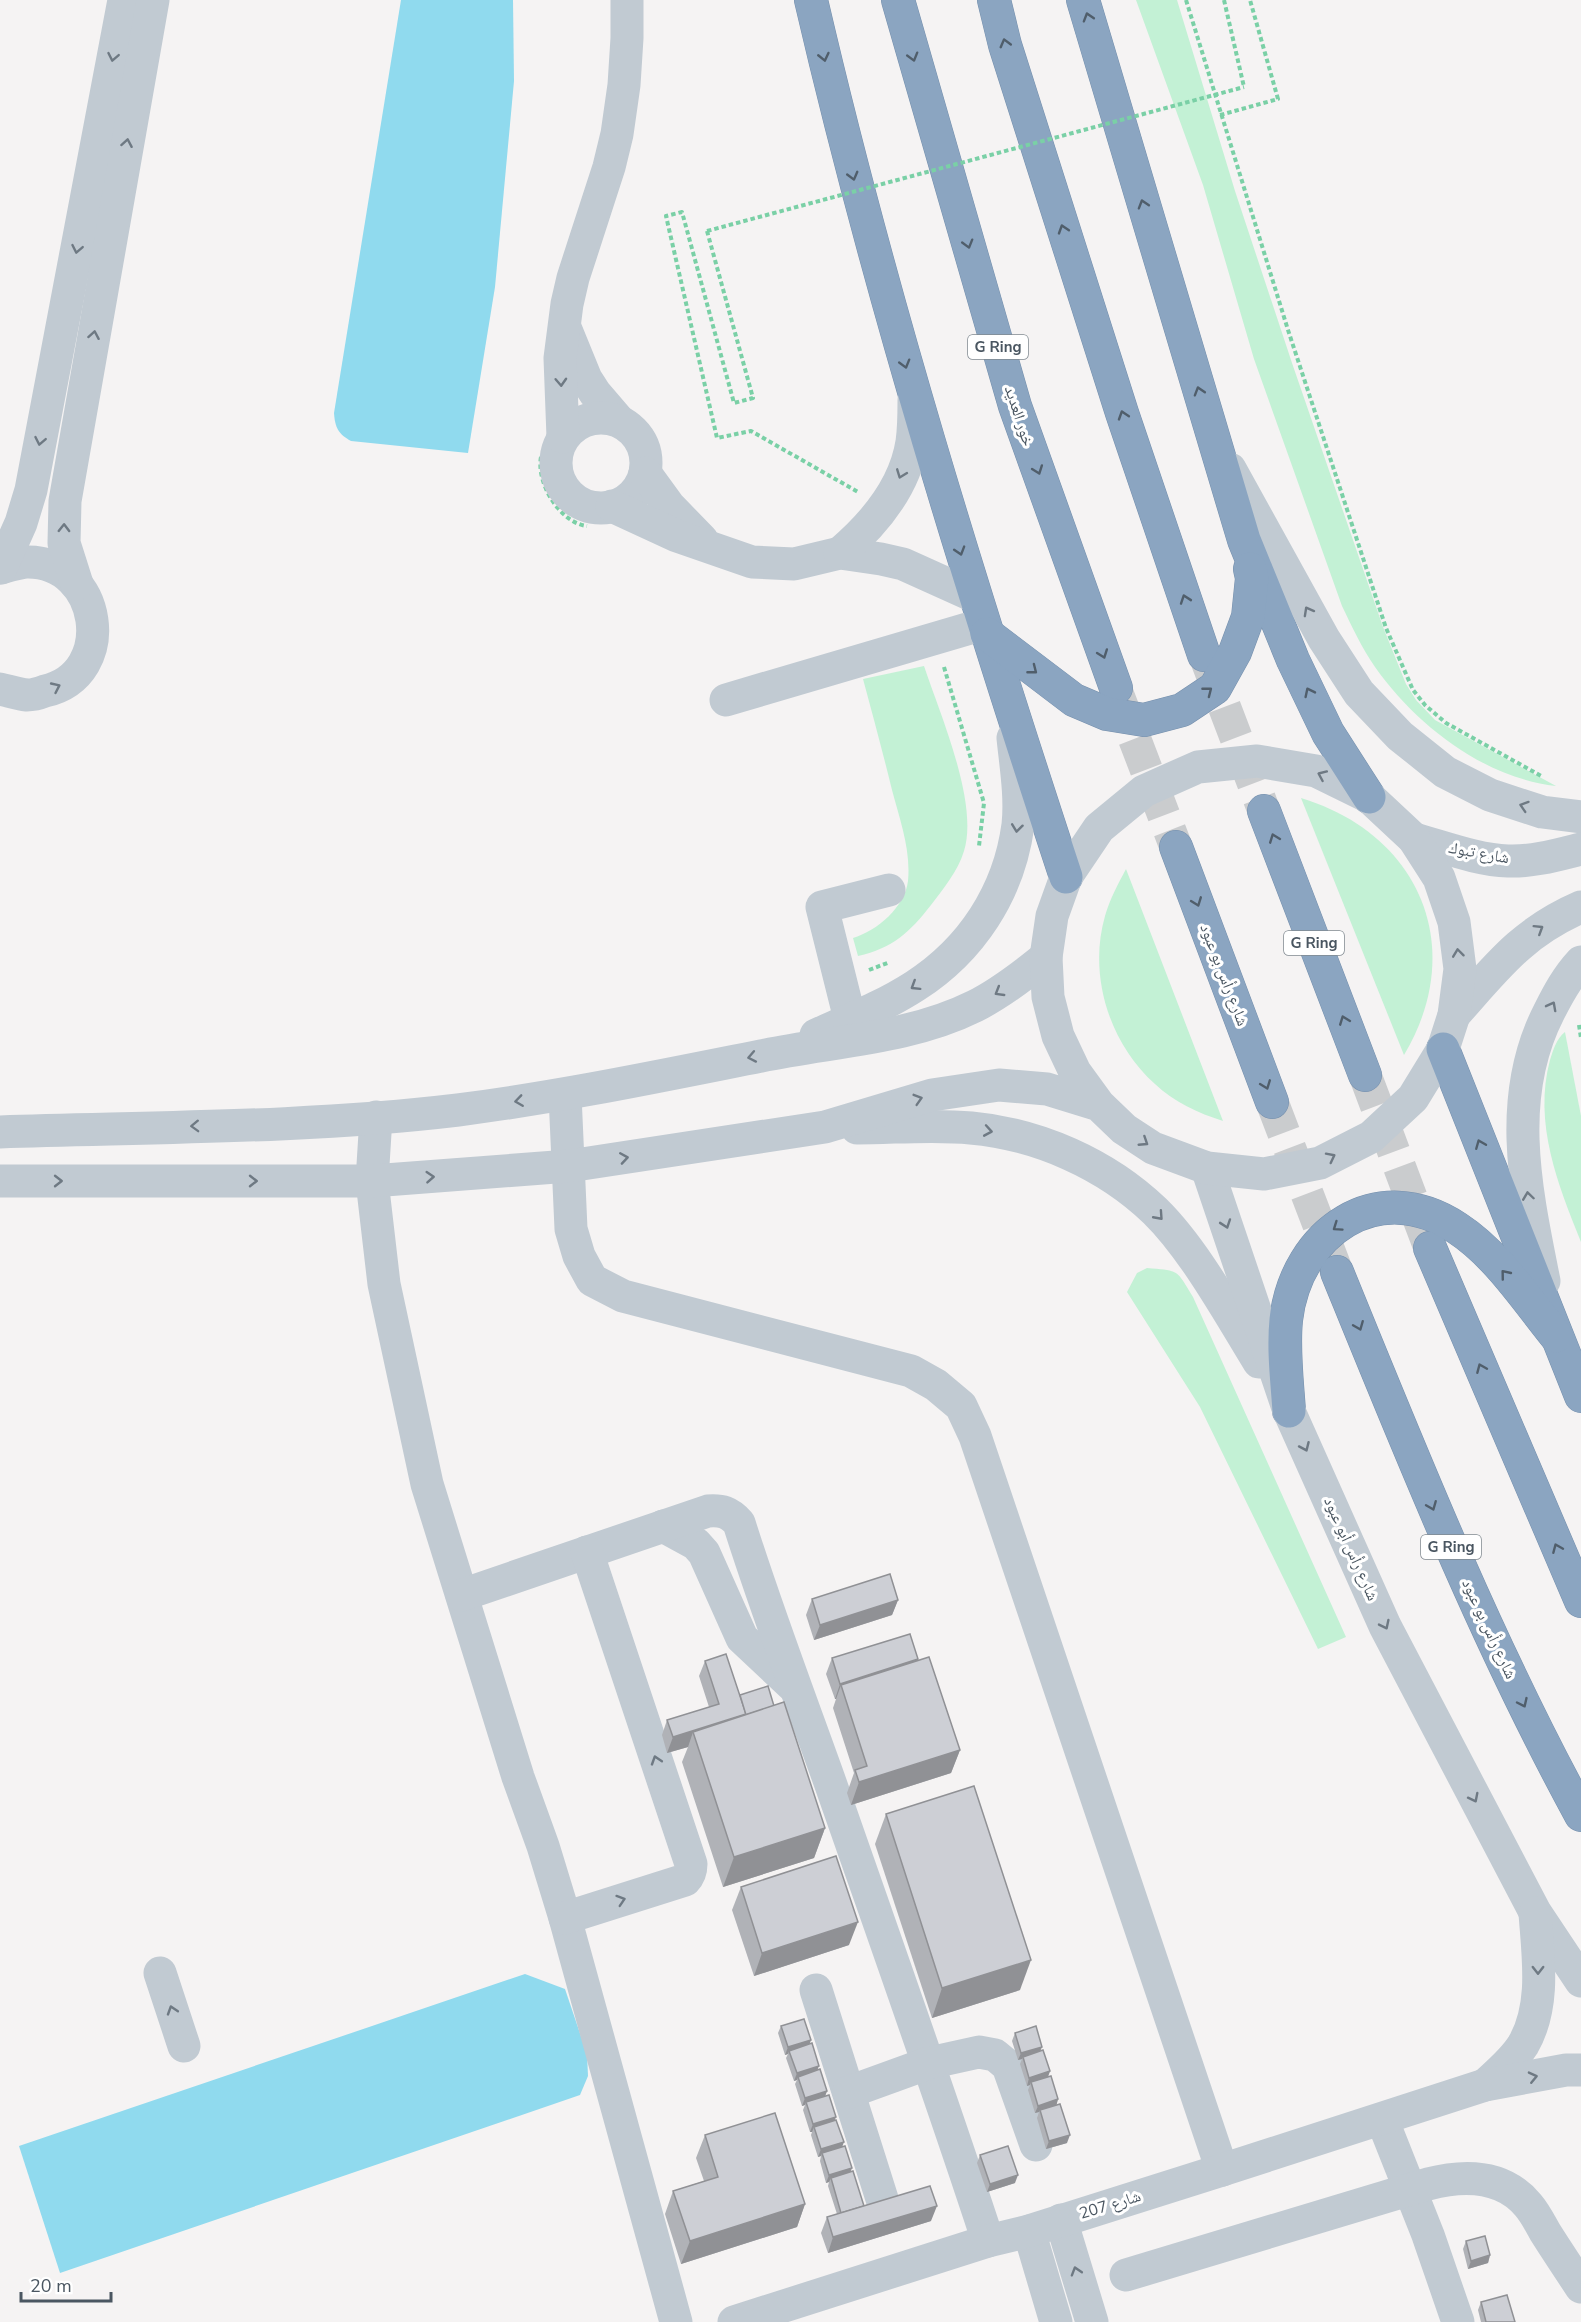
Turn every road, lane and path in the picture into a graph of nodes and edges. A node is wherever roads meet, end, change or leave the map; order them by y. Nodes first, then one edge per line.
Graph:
1 (124, 0) edge
2 (153, 0) edge
3 (627, 0) edge
4 (811, 0) edge
5 (898, 0) edge
6 (994, 0) edge
7 (1083, 0) edge
8 (1186, 0) edge
9 (1224, 0) edge
10 (1250, 0) edge
11 (1220, 115) junction
12 (566, 328) junction
13 (914, 396) junction
14 (619, 421) junction
15 (563, 437) junction
16 (1212, 438) junction
17 (645, 473) junction
18 (612, 506) junction
19 (885, 508) junction
20 (1244, 540) junction
21 (707, 545) junction
22 (840, 554) junction
23 (0, 568) edge
24 (77, 584) junction
25 (982, 618) junction
26 (1204, 655) tunnel mouth
27 (1116, 688) tunnel mouth
28 (0, 689) edge
29 (726, 700) dead end
30 (1010, 707) junction
31 (1544, 777) dead end
32 (1369, 797) junction
33 (1264, 811) tunnel mouth
34 (1581, 817) edge
35 (1414, 839) junction
36 (1176, 848) tunnel mouth
37 (1581, 849) edge
38 (1066, 878) junction
39 (889, 890) dead end
40 (1581, 907) edge
41 (1046, 957) junction
42 (1581, 963) edge
43 (1454, 1015) junction
44 (850, 1019) junction
45 (1443, 1049) junction
46 (783, 1051) junction
47 (1365, 1075) tunnel mouth
48 (565, 1095) junction
49 (1272, 1102) tunnel mouth
50 (1099, 1105) junction
51 (376, 1117) junction
52 (825, 1127) junction
53 (0, 1132) edge
54 (569, 1166) junction
55 (1207, 1168) junction
56 (0, 1181) edge
57 (372, 1181) junction
58 (1430, 1248) tunnel mouth
59 (1336, 1272) tunnel mouth
60 (1556, 1335) junction
61 (1581, 1396) edge
62 (1289, 1411) junction
63 (663, 1526) junction
64 (587, 1552) junction
65 (462, 1595) junction
66 (1581, 1601) edge
67 (796, 1688) junction
68 (1581, 1815) edge
69 (1535, 1912) junction
70 (566, 1918) junction
71 (160, 1973) dead end
72 (1581, 1981) edge
73 (816, 1990) dead end
74 (184, 2046) dead end
75 (929, 2063) junction
76 (1581, 2070) edge
77 (1485, 2085) junction
78 (849, 2092) junction
79 (1382, 2119) junction
80 (1036, 2145) dead end
81 (1222, 2170) junction
82 (1410, 2190) junction
83 (883, 2202) edge
84 (1061, 2220) junction
85 (1029, 2230) junction
86 (988, 2241) junction
87 (1126, 2275) dead end
88 (1581, 2287) edge
89 (676, 2322) edge
90 (734, 2322) edge
91 (1056, 2322) edge
92 (1092, 2322) edge
93 (1458, 2322) edge

1 -> 23 street
24 -> 2 street
3 - 12 street
4 -> 13 highway
5 -> 27 highway, خور العديد / G Ring
26 -> 6 highway
16 -> 7 highway
8 - 11 path
9 - 19 path, bridge
10 - 11 path
11 - 31 path
12 - 14 street
12 -> 15 street
13 -> 19 street
13 -> 25 highway
14 - 15 street
14 - 17 street
15 - 18 street
16 - 20 highway
34 -> 16 street
17 - 18 street
17 - 21 street
18 - 21 street
19 - 22 street
25 -> 20 highway
32 -> 20 highway
21 - 22 street
22 - 25 street
23 - 24 street
28 -> 24 street
25 - 29 street
25 - 30 highway
30 - 38 highway
30 -> 44 street
32 - 35 street
32 -> 38 street
47 -> 33 highway, G Ring
35 - 37 street, شارع تبوك
43 -> 35 street
36 -> 49 highway, شارع رأس بو عبود
38 - 41 street
39 - 44 street
43 -> 40 street
41 -> 46 street
41 - 50 street
60 -> 42 street
43 - 45 street
44 - 46 street
55 -> 45 street
60 -> 45 highway
46 -> 48 street
48 -> 51 street
48 - 54 street
52 -> 50 street
50 -> 55 street
51 -> 53 street
51 - 57 street
54 -> 52 street
52 -> 62 street
57 -> 54 street
54 - 81 street
55 -> 62 street, شارع رأس أبو عبود
56 -> 57 street
57 - 65 street
66 -> 58 highway
59 -> 68 highway, شارع رأس بو عبود / G Ring
60 - 61 highway
60 -> 62 highway
62 -> 69 street, شارع رأس أبو عبود
63 - 64 street
63 - 67 street
63 - 67 street
64 - 65 street
70 -> 64 street
65 - 70 street
67 - 75 street
69 - 72 street, شارع رأس أبو عبود
69 -> 77 street, شارع رأس أبو عبود
70 - 89 street
74 -> 71 street
73 - 78 street
75 - 78 street
75 - 80 street
75 - 86 street
77 -> 76 street
77 - 79 street, شارع 207
78 - 83 street
79 - 81 street, شارع 207
79 - 82 street
81 - 84 street, شارع 207
82 - 87 street
82 - 88 street
82 - 93 street
84 - 85 street, شارع 207
92 -> 84 street
85 - 86 street, شارع 207
85 - 91 street
86 - 90 street, شارع 207

